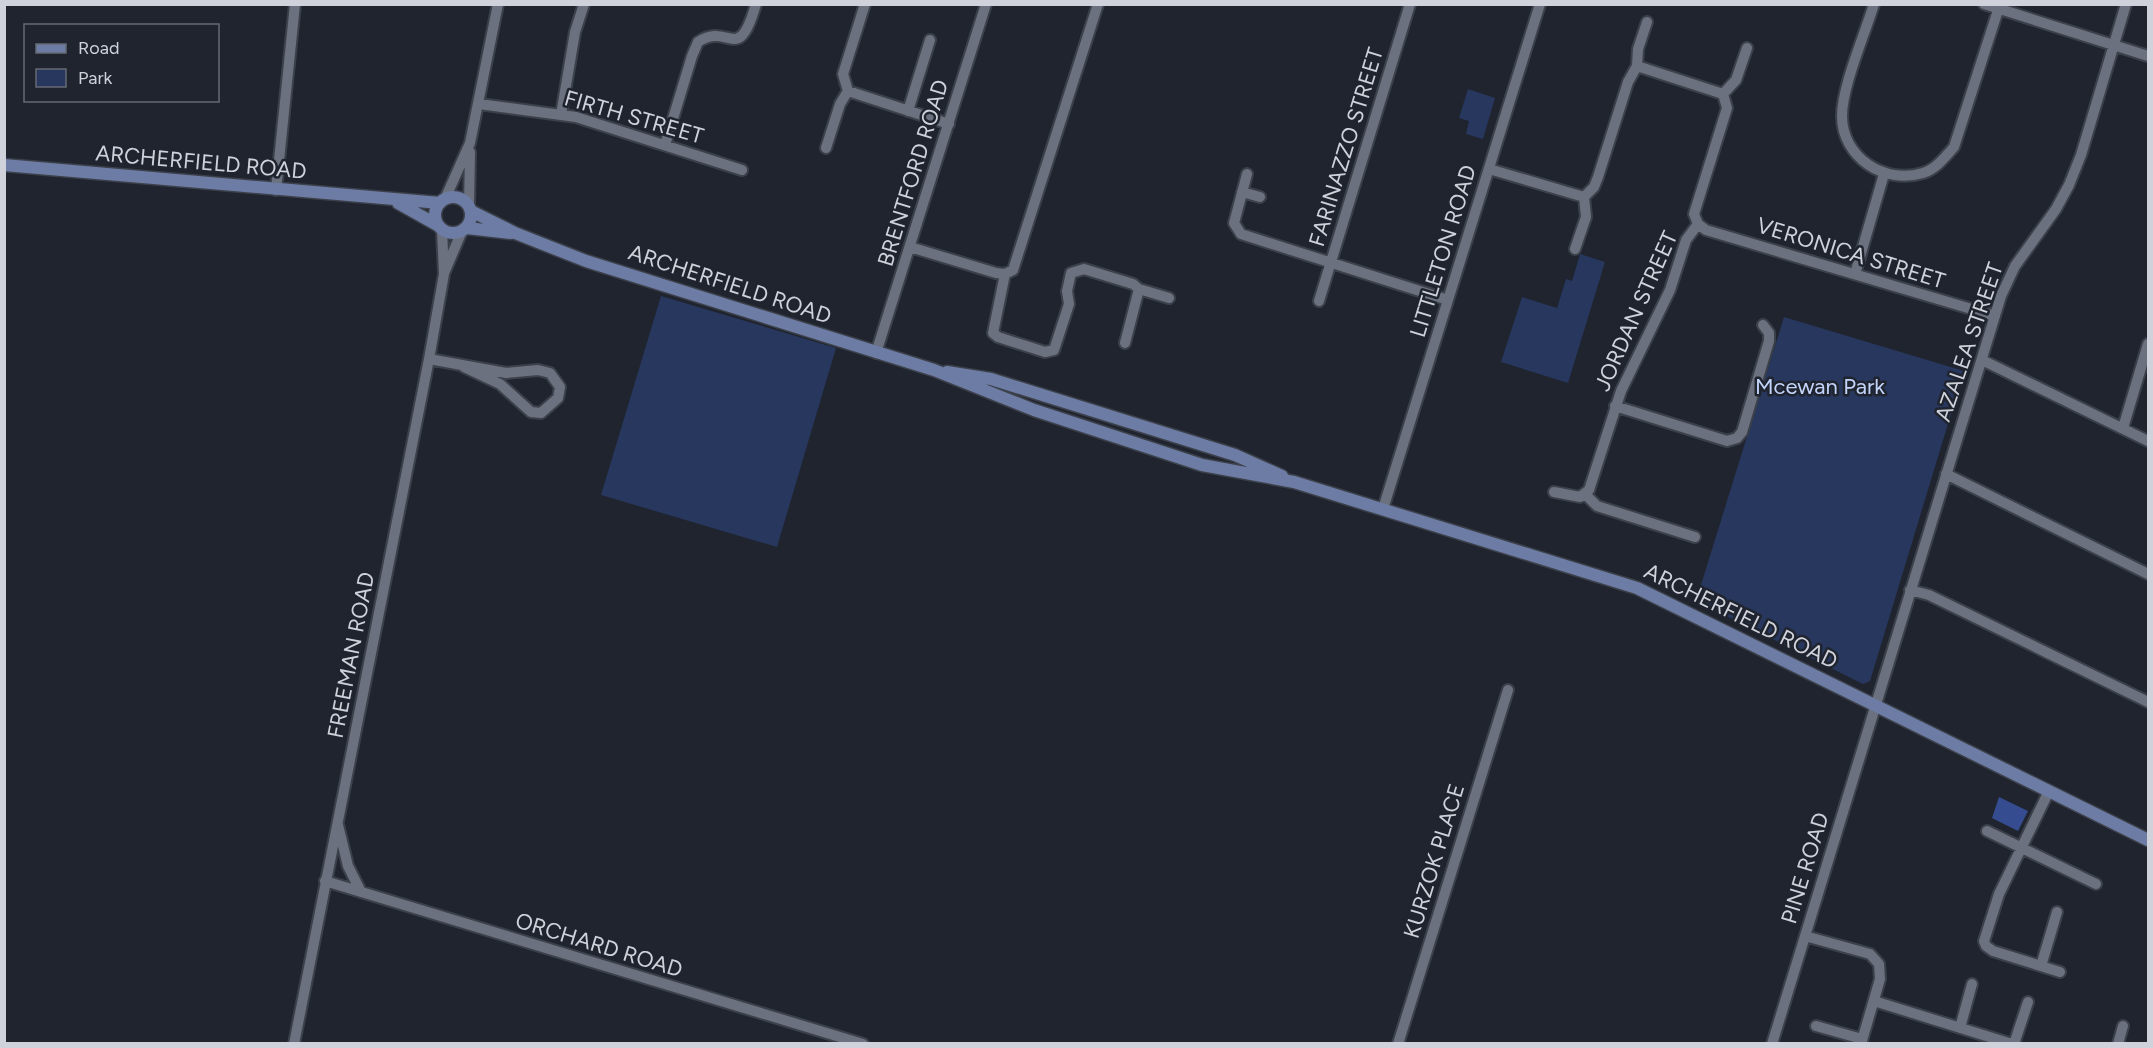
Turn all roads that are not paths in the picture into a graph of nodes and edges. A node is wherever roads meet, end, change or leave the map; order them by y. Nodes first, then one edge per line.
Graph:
1 (295, 4) edge
2 (498, 4) edge
3 (584, 4) edge
4 (756, 4) edge
5 (865, 4) edge
6 (986, 4) edge
7 (1098, 4) edge
8 (1410, 4) edge
9 (1540, 4) edge
10 (1874, 4) edge
11 (1984, 4) edge
12 (2126, 4) edge
13 (1999, 7) edge
14 (1647, 22) dead end
15 (930, 40) dead end
16 (2114, 45) junction
17 (1747, 48) dead end
18 (2148, 56) edge
19 (1637, 66) junction
20 (848, 91) junction
21 (1723, 94) junction
22 (479, 104) junction
23 (908, 111) junction
24 (561, 115) junction
25 (949, 124) junction
26 (470, 142) junction
27 (665, 145) junction
28 (826, 148) dead end
29 (4, 165) edge
30 (1489, 169) junction
31 (742, 170) dead end
32 (1247, 174) dead end
33 (1884, 174) junction
34 (276, 190) junction
35 (1242, 192) junction
36 (1584, 196) junction
37 (1260, 197) dead end
38 (394, 201) junction
39 (443, 201) junction
40 (470, 209) junction
41 (1698, 224) junction
42 (440, 228) junction
43 (465, 230) junction
44 (515, 233) junction
45 (910, 247) junction
46 (1575, 249) dead end
47 (1330, 263) junction
48 (444, 274) junction
49 (1005, 274) junction
50 (1855, 274) junction
51 (1139, 289) junction
52 (1169, 297) dead end
53 (1448, 300) junction
54 (1319, 301) dead end
55 (1995, 316) junction
56 (1763, 325) dead end
57 (1125, 343) dead end
58 (2148, 345) edge
59 (876, 353) junction
60 (429, 359) junction
61 (1982, 360) junction
62 (464, 367) junction
63 (934, 370) junction
64 (1615, 406) junction
65 (2123, 428) junction
66 (2148, 441) edge
67 (1946, 474) junction
68 (1294, 482) junction
69 (1554, 492) dead end
70 (1586, 495) junction
71 (1383, 509) junction
72 (1695, 537) dead end
73 (2148, 574) edge
74 (1910, 590) junction
75 (1508, 690) dead end
76 (2148, 702) edge
77 (1876, 704) junction
78 (2049, 791) junction
79 (338, 824) junction
80 (1987, 831) dead end
81 (2148, 840) edge
82 (2021, 847) junction
83 (326, 881) junction
84 (2096, 884) dead end
85 (361, 892) junction
86 (2057, 912) dead end
87 (1805, 936) junction
88 (2041, 966) junction
89 (2060, 972) dead end
90 (1972, 984) dead end
91 (1874, 1001) junction
92 (2028, 1002) dead end
93 (1816, 1026) dead end
94 (2123, 1026) dead end
95 (1960, 1028) junction
96 (1862, 1041) edge
97 (294, 1044) edge
98 (863, 1044) edge
99 (1398, 1044) edge
100 (1772, 1044) edge
101 (2013, 1044) edge
102 (2118, 1044) edge

1 - 34 street
2 - 22 street
3 - 24 street
4 - 27 street
5 - 20 street
6 - 25 street, BRENTFORD ROAD
7 - 49 street
8 - 47 street, FARINAZZO STREET
9 - 30 street, LITTLETON ROAD
10 - 33 street
11 - 13 street
12 - 16 street, AZALEA STREET
13 - 16 street
13 - 33 street
14 - 19 street
15 - 23 street
16 - 18 street
16 - 55 street, AZALEA STREET
17 - 21 street
19 - 21 street
19 - 36 street
20 - 23 street
20 - 28 street
21 - 41 street, JORDAN STREET
22 - 24 street, FIRTH STREET
22 - 26 street
23 - 25 street
24 - 27 street, FIRTH STREET
25 - 45 street, BRENTFORD ROAD
26 - 39 street
26 - 40 street
27 - 31 street, FIRTH STREET
29 - 34 main road, ARCHERFIELD ROAD
30 - 36 street
30 - 53 street, LITTLETON ROAD
32 - 35 street
33 - 50 street
34 - 38 main road, ARCHERFIELD ROAD
35 - 37 street
35 - 47 street
36 - 46 street
38 - 39 main road, ARCHERFIELD ROAD
38 - 42 main road, ARCHERFIELD ROAD
39 - 40 main road
39 - 42 main road
40 - 43 main road
40 - 44 main road, ARCHERFIELD ROAD
41 - 50 street, VERONICA STREET
41 - 64 street, JORDAN STREET
42 - 43 main road
42 - 48 street, FREEMAN ROAD
43 - 44 main road, ARCHERFIELD ROAD
43 - 48 street, FREEMAN ROAD
44 - 59 main road, ARCHERFIELD ROAD
45 - 49 street
45 - 59 street, BRENTFORD ROAD
47 - 53 street
47 - 54 street, FARINAZZO STREET
48 - 60 street, FREEMAN ROAD
49 - 51 street
50 - 55 street, VERONICA STREET
51 - 52 street
51 - 57 street
53 - 71 street, LITTLETON ROAD
55 - 61 street, AZALEA STREET
56 - 64 street
58 - 65 street
59 - 63 main road, ARCHERFIELD ROAD
60 - 62 street
60 - 79 street, FREEMAN ROAD
61 - 65 street
61 - 67 street, AZALEA STREET
62 - 62 street
63 - 68 main road, ARCHERFIELD ROAD
63 - 68 main road, ARCHERFIELD ROAD
64 - 70 street, JORDAN STREET
65 - 66 street
67 - 73 street
67 - 74 street, AZALEA STREET
68 - 71 main road, ARCHERFIELD ROAD
69 - 70 street
70 - 72 street
71 - 77 main road, ARCHERFIELD ROAD
74 - 76 street
74 - 77 street, AZALEA STREET
75 - 99 street, KURZOK PLACE
77 - 78 main road, ARCHERFIELD ROAD
77 - 87 street, PINE ROAD
78 - 81 main road, ARCHERFIELD ROAD
78 - 82 street
79 - 83 street, FREEMAN ROAD
79 - 85 street
80 - 82 street
82 - 84 street
82 - 88 street
83 - 85 street, ORCHARD ROAD
83 - 97 street, FREEMAN ROAD
85 - 98 street, ORCHARD ROAD
86 - 88 street
87 - 91 street
87 - 100 street, PINE ROAD
88 - 89 street
90 - 95 street
91 - 95 street
91 - 96 street
92 - 101 street
93 - 96 street
94 - 102 street
95 - 101 street

